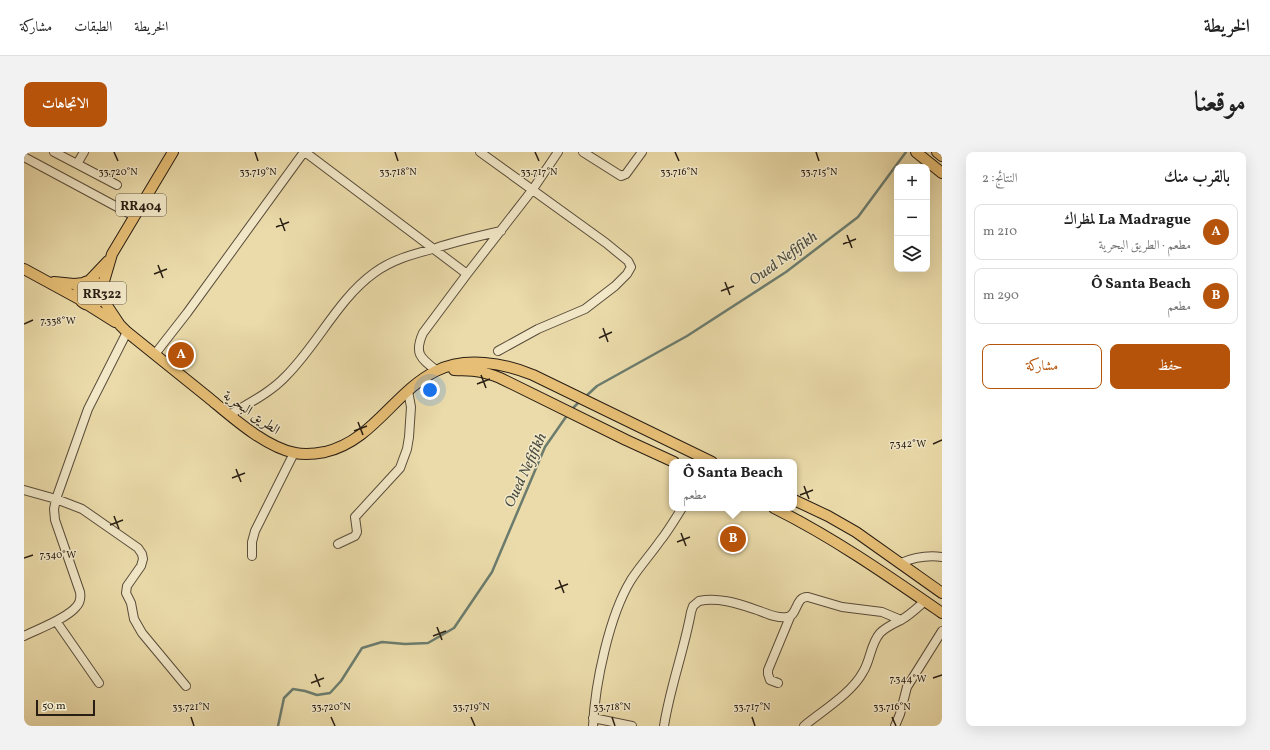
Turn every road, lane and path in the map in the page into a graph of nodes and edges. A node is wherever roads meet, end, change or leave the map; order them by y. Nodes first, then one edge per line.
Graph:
1 (54, 152) edge
2 (84, 152) edge
3 (305, 152) edge
4 (480, 152) edge
5 (558, 152) edge
6 (583, 152) edge
7 (642, 152) edge
8 (916, 152) edge
9 (937, 152) edge
10 (169, 153) edge
11 (942, 156) edge
12 (24, 157) edge
13 (77, 164) junction
14 (942, 173) edge
15 (117, 185) dead end
16 (533, 189) junction
17 (134, 216) junction
18 (500, 231) junction
19 (433, 248) junction
20 (110, 258) junction
21 (24, 269) edge
22 (467, 274) junction
23 (44, 280) junction
24 (86, 282) junction
25 (102, 293) junction
26 (84, 302) junction
27 (123, 328) junction
28 (498, 351) dead end
29 (155, 354) junction
30 (436, 370) junction
31 (408, 390) junction
32 (229, 415) junction
33 (294, 453) junction
34 (703, 459) edge
35 (669, 460) edge
36 (24, 490) edge
37 (56, 499) junction
38 (797, 501) edge
39 (680, 511) edge
40 (780, 511) edge
41 (338, 544) dead end
42 (252, 556) dead end
43 (942, 557) edge
44 (901, 563) junction
45 (942, 593) edge
46 (925, 601) junction
47 (942, 613) edge
48 (790, 617) junction
49 (901, 620) junction
50 (56, 621) junction
51 (942, 631) edge
52 (24, 636) edge
53 (99, 683) dead end
54 (778, 683) dead end
55 (186, 686) dead end
56 (593, 722) edge
57 (632, 726) edge
58 (664, 726) edge
59 (804, 726) edge
60 (895, 726) edge

1 - 13 street
2 - 13 street
3 - 19 street
3 - 29 street
4 - 16 street
5 - 16 street
6 - 7 street
8 - 14 main road
9 - 11 main road
10 - 17 main road, RR404
12 - 17 street
13 - 15 street
16 - 18 street
16 - 28 street
17 - 20 main road, RR404
18 - 19 street
18 - 22 street
19 - 22 street
19 - 32 street
20 - 24 main road, RR404
20 - 25 main road, RR404
21 - 23 main road, RR322
22 - 30 street
23 - 24 main road, RR322
23 - 26 main road, RR322
24 - 25 main road, RR322
24 - 26 main road, RR322
25 - 26 main road, RR322
25 - 27 main road, RR322
26 - 27 main road, RR322
27 - 29 main road, الطريق البحرية / RR322
27 - 37 street
29 - 32 main road, الطريق البحرية / RR322
30 - 31 main road, الطريق البحرية / RR322
30 - 34 main road, RR322
30 - 35 main road
31 - 33 main road, الطريق البحرية / RR322
31 - 41 street
32 - 33 main road, الطريق البحرية / RR322
33 - 42 street
36 - 37 street
37 - 50 street
37 - 55 street
38 - 44 main road
39 - 56 street
40 - 46 main road
43 - 44 street
44 - 45 main road
46 - 47 main road
46 - 49 street
48 - 49 street
48 - 54 street
48 - 58 street
49 - 59 street
50 - 52 street
50 - 53 street
51 - 60 street
56 - 57 street

